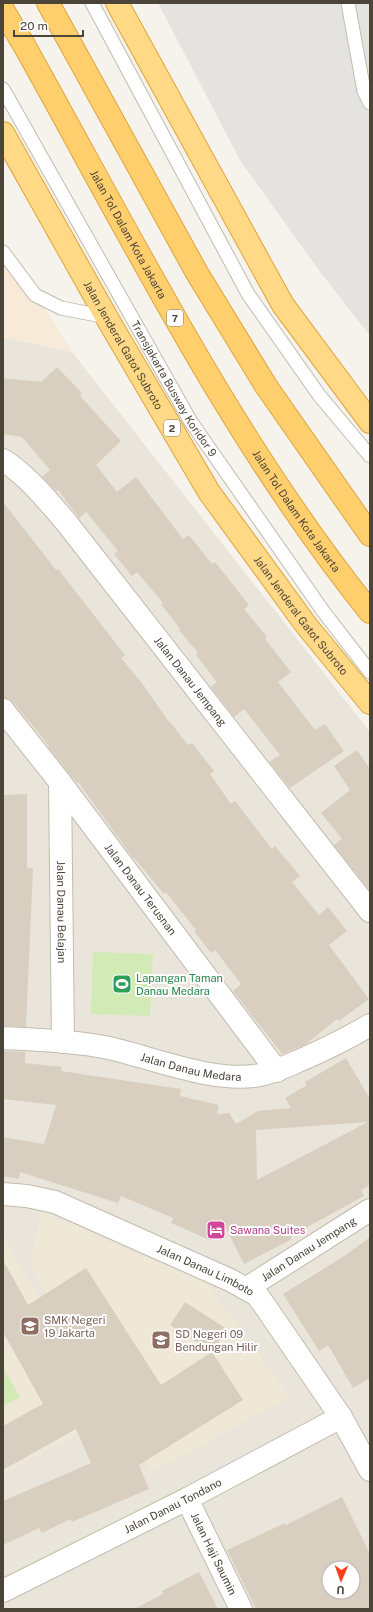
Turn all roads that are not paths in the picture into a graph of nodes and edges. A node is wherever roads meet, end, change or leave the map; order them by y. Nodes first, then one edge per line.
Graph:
1 (48, 3) edge
2 (92, 3) edge
3 (117, 3) edge
4 (348, 3) edge
5 (3, 10) edge
6 (3, 89) edge
7 (370, 104) edge
8 (3, 133) edge
9 (3, 252) edge
10 (107, 317) junction
11 (370, 422) edge
12 (370, 456) edge
13 (3, 460) edge
14 (343, 497) junction
15 (370, 520) edge
16 (370, 535) edge
17 (370, 612) edge
18 (370, 672) edge
19 (370, 703) edge
20 (3, 710) edge
21 (60, 782) junction
22 (370, 911) edge
23 (370, 1024) edge
24 (3, 1038) edge
25 (63, 1042) junction
26 (277, 1071) junction
27 (3, 1194) edge
28 (370, 1210) edge
29 (247, 1288) junction
30 (341, 1417) junction
31 (370, 1470) edge
32 (187, 1499) junction
33 (3, 1590) edge
34 (240, 1609) edge

1 - 14 highway
2 - 12 lane
3 - 11 highway
4 - 7 lane
5 - 17 highway, Jalan Tol Dalam Kota Jakarta / 7
6 - 18 lane, Transjakarta Busway Koridor 9
8 - 10 highway, Jalan Jenderal Gatot Subroto / 2
9 - 10 lane
10 - 19 highway, Jalan Jenderal Gatot Subroto / 2
13 - 22 street, Jalan Danau Jempang
14 - 15 highway
14 - 16 highway
20 - 21 street, Jalan Danau Terusnan
21 - 25 street, Jalan Danau Belajan
21 - 26 street, Jalan Danau Terusnan
23 - 26 street, Jalan Danau Medara
24 - 25 street, Jalan Danau Medara
25 - 26 street, Jalan Danau Medara
27 - 29 street, Jalan Danau Limboto
28 - 29 street, Jalan Danau Jempang
29 - 30 street, Jalan Danau Limboto
30 - 31 street, Jalan Danau Limboto
30 - 32 street, Jalan Danau Tondano
32 - 33 street, Jalan Danau Tondano
32 - 34 street, Jalan Haji Saumin

